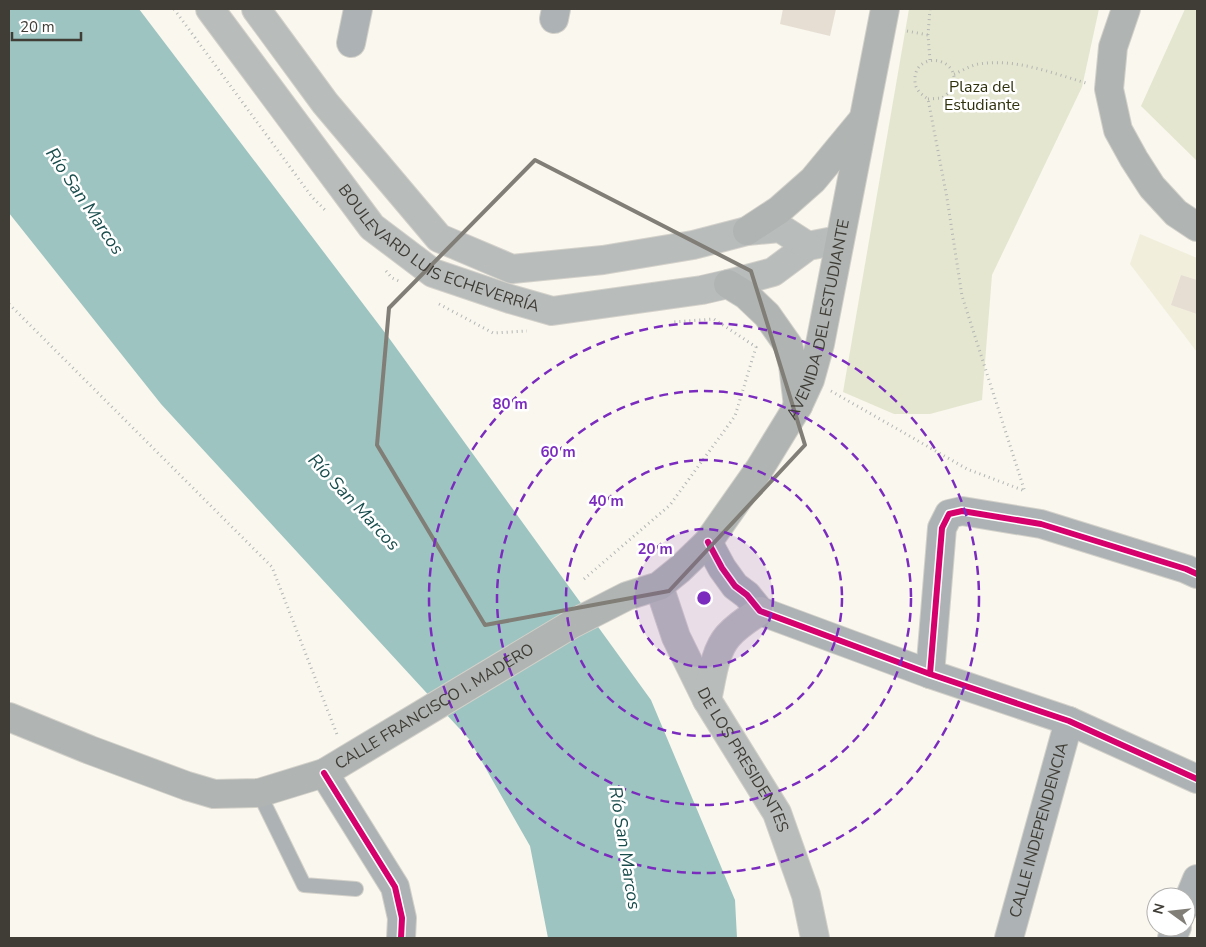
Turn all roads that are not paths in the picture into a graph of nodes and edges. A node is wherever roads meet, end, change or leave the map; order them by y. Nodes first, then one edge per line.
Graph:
1 (210, 9) edge
2 (256, 9) edge
3 (358, 9) edge
4 (885, 9) edge
5 (1126, 9) edge
6 (351, 43) dead end
7 (864, 119) junction
8 (1197, 227) edge
9 (748, 230) junction
10 (839, 240) junction
11 (808, 246) junction
12 (728, 284) junction
13 (798, 406) junction
14 (708, 542) junction
15 (1197, 574) edge
16 (659, 586) junction
17 (760, 611) junction
18 (930, 674) junction
19 (707, 700) junction
20 (9, 717) edge
21 (1069, 721) junction
22 (342, 761) junction
23 (1197, 779) edge
24 (258, 793) junction
25 (356, 889) dead end
26 (401, 938) edge
27 (815, 938) edge
28 (1009, 938) edge

1 - 12 main road, BOULEVARD LUIS ECHEVERRÍA
2 - 9 main road, BOULEVARD LUIS ECHEVERRÍA
3 - 6 street
4 - 7 main road, AVENIDA DEL ESTUDIANTE
5 - 8 main road
7 - 9 main road
7 - 10 main road, AVENIDA DEL ESTUDIANTE
9 - 11 main road, BOULEVARD LUIS ECHEVERRÍA
10 - 11 main road, BOULEVARD LUIS ECHEVERRÍA
10 - 13 main road, AVENIDA DEL ESTUDIANTE
11 - 12 main road, BOULEVARD LUIS ECHEVERRÍA
12 - 13 main road
13 - 14 main road, AVENIDA DEL ESTUDIANTE
14 - 16 main road, AVENIDA DEL ESTUDIANTE
14 - 17 street
15 - 18 street
16 - 19 main road, DE LOS PRESIDENTES
16 - 22 main road, CALLE FRANCISCO I. MADERO
17 - 18 street
17 - 19 main road
18 - 21 street
19 - 27 main road, DE LOS PRESIDENTES
20 - 24 main road, CALLE FRANCISCO I. MADERO
21 - 23 street
21 - 28 street, CALLE INDEPENDENCIA
22 - 24 main road, CALLE FRANCISCO I. MADERO
22 - 26 street
24 - 25 lane

